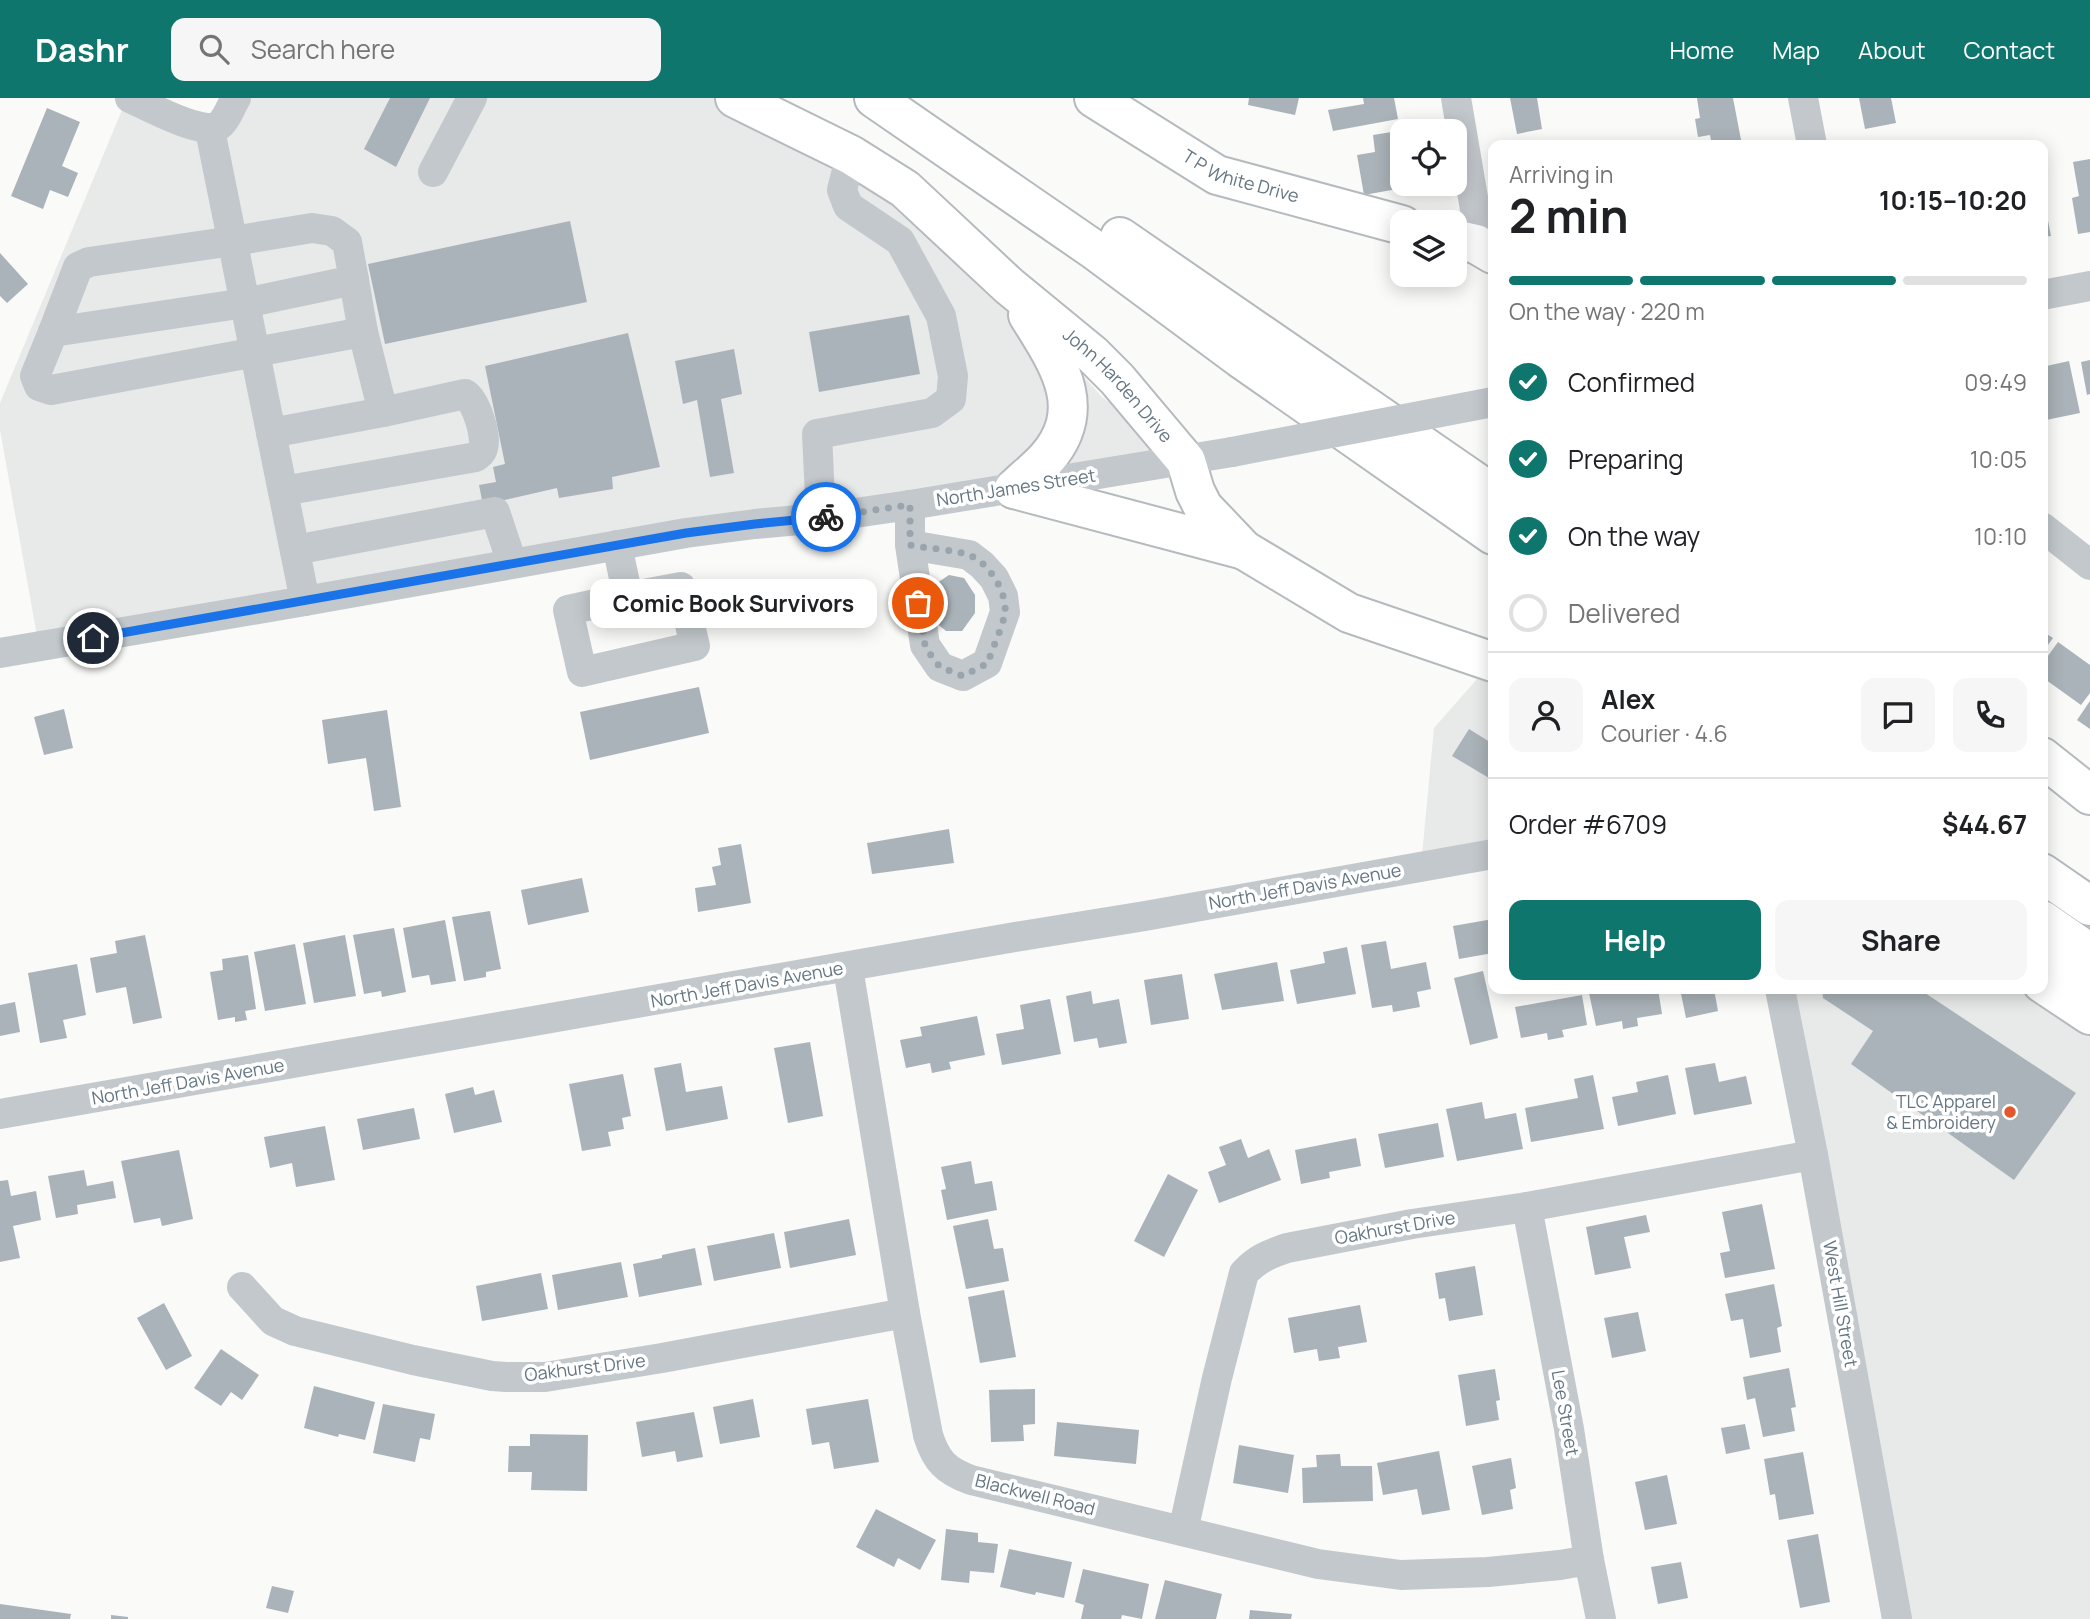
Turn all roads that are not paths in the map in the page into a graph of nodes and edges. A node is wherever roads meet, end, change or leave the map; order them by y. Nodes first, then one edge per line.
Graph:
1 (130, 98) edge
2 (236, 98) edge
3 (472, 98) edge
4 (734, 98) edge
5 (874, 98) edge
6 (913, 98) edge
7 (1094, 98) edge
8 (1455, 98) edge
9 (1803, 98) edge
10 (210, 130) junction
11 (1811, 140) edge
12 (851, 155) junction
13 (433, 172) dead end
14 (1390, 222) edge
15 (233, 241) junction
16 (1474, 246) edge
17 (354, 280) junction
18 (1009, 286) junction
19 (2090, 286) edge
20 (2048, 294) edge
21 (245, 303) junction
22 (53, 332) junction
23 (363, 332) junction
24 (255, 353) junction
25 (1488, 403) edge
26 (383, 412) junction
27 (271, 433) junction
28 (1186, 461) junction
29 (1014, 489) junction
30 (283, 491) junction
31 (1488, 491) edge
32 (910, 505) junction
33 (821, 518) junction
34 (1488, 532) edge
35 (2048, 532) edge
36 (617, 545) junction
37 (910, 545) dead end
38 (295, 550) junction
39 (1244, 550) junction
40 (512, 563) junction
41 (2090, 565) edge
42 (628, 597) dead end
43 (305, 601) junction
44 (0, 653) edge
45 (1488, 660) edge
46 (2048, 762) edge
47 (2090, 795) edge
48 (1488, 855) edge
49 (2048, 877) edge
50 (2090, 906) edge
51 (2048, 924) edge
52 (2090, 953) edge
53 (2048, 959) edge
54 (848, 968) junction
55 (2090, 975) edge
56 (2048, 988) edge
57 (1781, 994) edge
58 (2090, 1015) edge
59 (0, 1114) edge
60 (1813, 1155) junction
61 (1527, 1207) junction
62 (242, 1287) dead end
63 (905, 1313) junction
64 (1183, 1531) junction
65 (1589, 1560) junction
66 (1601, 1619) edge
67 (1897, 1619) edge

1 - 10 street
2 - 10 street
3 - 13 street
4 - 12 main road, John Harden Drive
5 - 34 main road
6 - 31 main road
7 - 14 main road, T P White Drive
8 - 16 street
9 - 11 street
10 - 15 street
12 - 18 main road, John Harden Drive
12 - 33 street
15 - 17 street
15 - 21 street
15 - 22 street
17 - 21 street
17 - 23 street
18 - 28 main road, John Harden Drive
18 - 29 main road
19 - 20 street
21 - 22 street
21 - 24 street
22 - 24 street
23 - 24 street
23 - 26 street
24 - 27 street
25 - 28 street, North James Street, bridge
26 - 27 street
26 - 30 street
27 - 30 street
28 - 29 street, North James Street
28 - 39 main road, John Harden Drive
29 - 32 street, North James Street
29 - 39 main road
30 - 38 street
32 - 33 street, North James Street
32 - 37 street
33 - 36 street, North James Street
35 - 41 street
36 - 40 street, North James Street
36 - 42 street
38 - 40 street
38 - 43 street
39 - 45 main road, John Harden Drive
40 - 43 street, North James Street
43 - 44 street, North James Street
46 - 47 main road
48 - 54 street, North Jeff Davis Avenue
49 - 50 main road
51 - 52 main road
53 - 55 main road
54 - 59 street, North Jeff Davis Avenue
54 - 63 street, Blackwell Road
56 - 58 main road
57 - 60 street, West Hill Street
60 - 61 street, Oakhurst Drive
60 - 67 street, West Hill Street
61 - 64 street, Oakhurst Drive
61 - 65 street, Lee Street
62 - 63 street, Oakhurst Drive
63 - 64 street, Blackwell Road
64 - 65 street, Blackwell Road
65 - 66 street, Lee Street

